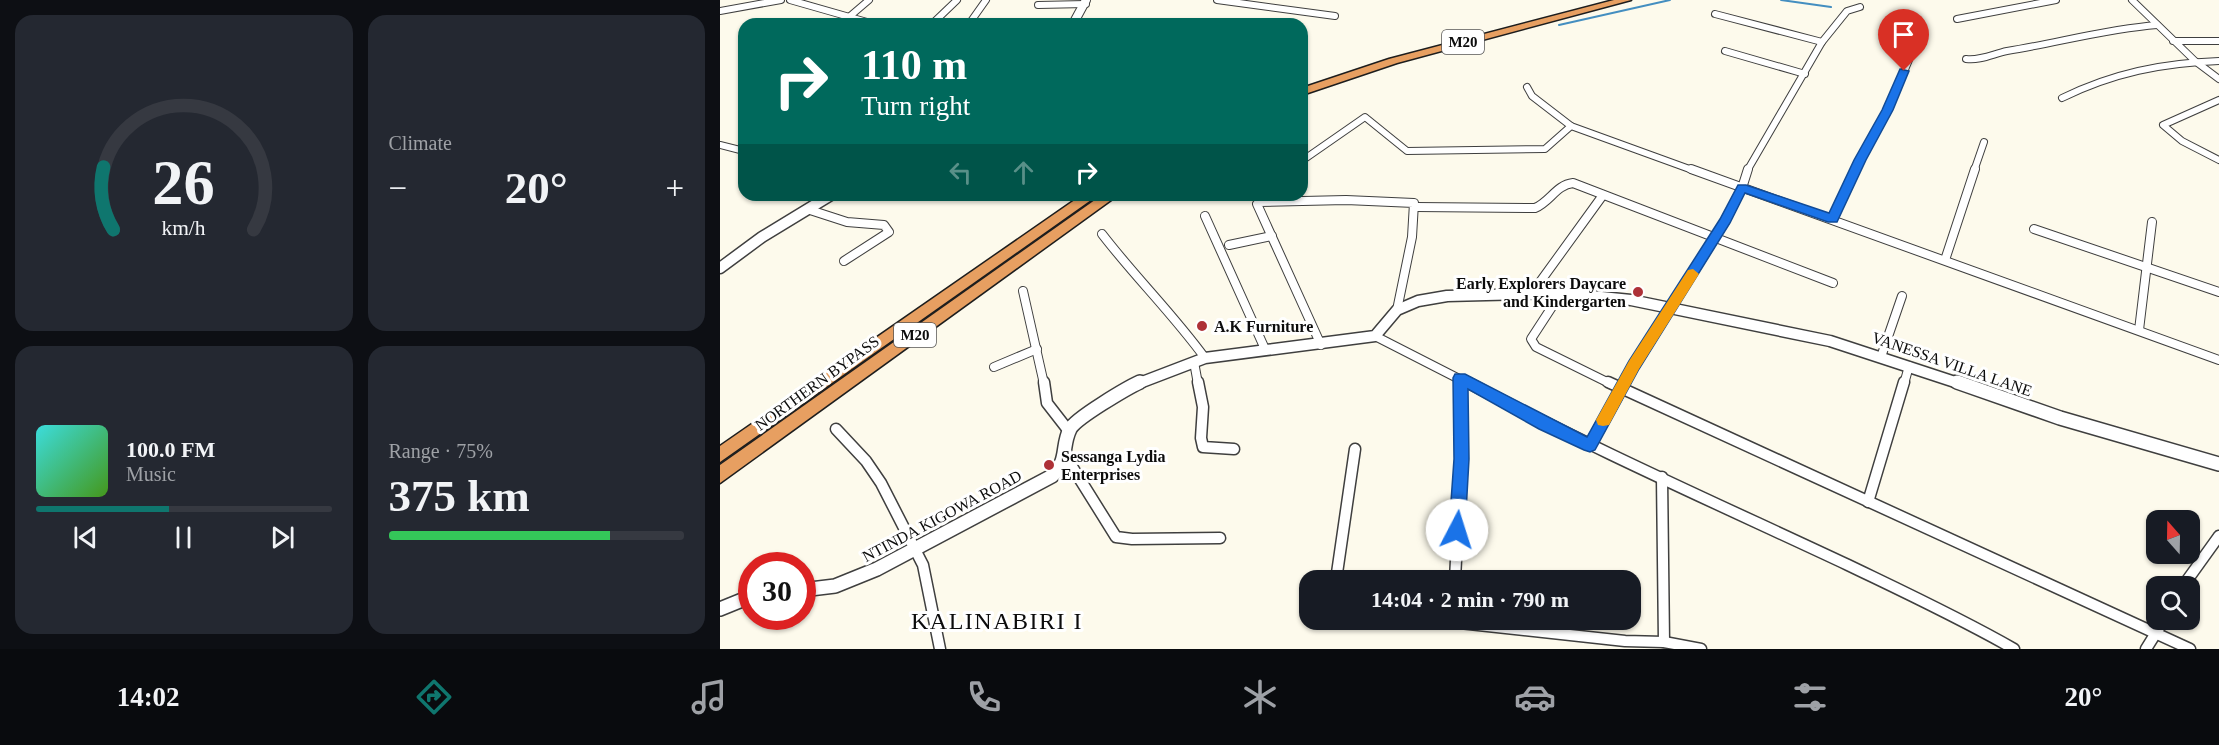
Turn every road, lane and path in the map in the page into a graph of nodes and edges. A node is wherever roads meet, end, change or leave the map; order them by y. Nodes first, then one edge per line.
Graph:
1 (781, 0) edge
2 (790, 0) edge
3 (870, 0) edge
4 (957, 0) edge
5 (986, 0) edge
6 (1217, 0) edge
7 (1596, 0) edge
8 (1626, 0) edge
9 (2056, 0) edge
10 (2132, 0) edge
11 (1086, 2) edge
12 (1038, 5) dead end
13 (1860, 7) dead end
14 (720, 11) edge
15 (1716, 14) dead end
16 (1335, 16) dead end
17 (849, 17) junction
18 (853, 18) edge
19 (938, 18) edge
20 (973, 18) edge
21 (1077, 18) edge
22 (1957, 19) dead end
23 (2157, 25) junction
24 (2173, 41) junction
25 (2219, 41) edge
26 (1822, 42) junction
27 (1725, 51) dead end
28 (1966, 59) dead end
29 (1909, 60) dead end
30 (2195, 61) junction
31 (2219, 61) edge
32 (1805, 74) junction
33 (1308, 79) edge
34 (2219, 79) edge
35 (1527, 87) dead end
36 (1308, 90) edge
37 (2062, 98) dead end
38 (2219, 100) edge
39 (1571, 126) junction
40 (1984, 142) dead end
41 (720, 145) edge
42 (738, 150) edge
43 (1308, 158) edge
44 (2219, 160) edge
45 (1742, 188) junction
46 (1603, 195) junction
47 (823, 201) edge
48 (1081, 201) edge
49 (1103, 201) edge
50 (1416, 207) junction
51 (810, 210) junction
52 (1205, 216) dead end
53 (1833, 219) junction
54 (2152, 222) dead end
55 (2034, 229) dead end
56 (1102, 234) dead end
57 (1272, 236) junction
58 (1714, 238) junction
59 (1229, 245) dead end
60 (1945, 260) junction
61 (844, 261) dead end
62 (2145, 267) junction
63 (720, 268) edge
64 (1833, 283) dead end
65 (1023, 291) dead end
66 (2219, 292) edge
67 (1532, 293) junction
68 (1561, 294) junction
69 (1902, 296) dead end
70 (1671, 308) junction
71 (1397, 310) junction
72 (2139, 330) junction
73 (1376, 336) junction
74 (1322, 345) junction
75 (1037, 349) junction
76 (1265, 349) junction
77 (1881, 357) junction
78 (1200, 360) junction
79 (2219, 360) edge
80 (1909, 366) junction
81 (994, 367) dead end
82 (1460, 378) junction
83 (1621, 387) junction
84 (836, 429) dead end
85 (1068, 430) junction
86 (1590, 445) junction
87 (1234, 449) dead end
88 (1355, 449) dead end
89 (720, 455) edge
90 (1066, 457) junction
91 (2219, 464) edge
92 (720, 475) edge
93 (1662, 477) junction
94 (1868, 502) junction
95 (2219, 536) edge
96 (1220, 538) dead end
97 (915, 550) junction
98 (1337, 570) edge
99 (1455, 570) edge
100 (2190, 576) edge
101 (816, 588) edge
102 (738, 602) edge
103 (720, 609) edge
104 (1532, 630) edge
105 (2158, 630) edge
106 (2156, 633) junction
107 (1664, 642) junction
108 (937, 648) edge
109 (1701, 649) edge
110 (2014, 649) edge
111 (2146, 649) edge
112 (2190, 649) edge

1 - 14 street
2 - 17 street
3 - 17 street
4 - 19 street
5 - 20 street
6 - 16 street
7 - 33 highway, M20
8 - 36 highway, M20
9 - 22 street
10 - 23 street
11 - 12 street
11 - 21 street
13 - 26 street
15 - 26 street
17 - 18 street
23 - 24 street
23 - 28 street
24 - 25 street
24 - 30 street
26 - 32 street
27 - 32 street
29 - 53 street
30 - 31 street
30 - 34 street
30 - 37 street
32 - 45 street
35 - 39 street
38 - 44 street
39 - 43 street
39 - 45 street
40 - 60 street
41 - 42 street
45 - 53 street
45 - 58 street
46 - 50 street
46 - 58 street
46 - 67 street
47 - 51 street
48 - 89 highway, NORTHERN BYPASS / M20
49 - 92 highway, NORTHERN BYPASS / M20
50 - 57 street
50 - 71 street
51 - 61 street
51 - 63 street
52 - 76 street
53 - 60 street
54 - 62 street
55 - 62 street
56 - 78 street
57 - 59 street
57 - 74 street
58 - 64 street
58 - 70 street
60 - 72 street
62 - 66 street
62 - 72 street
65 - 75 street
67 - 68 street
67 - 71 street
68 - 70 street
68 - 83 street
69 - 77 street
70 - 77 street, VANESSA VILLA LANE
70 - 83 street
71 - 73 street
72 - 79 street
73 - 74 street
73 - 82 street
74 - 76 street
75 - 81 street
75 - 85 street
76 - 78 street
77 - 80 street, VANESSA VILLA LANE
78 - 85 street
78 - 87 street
80 - 91 street, VANESSA VILLA LANE
80 - 94 street
82 - 86 street
82 - 99 street
83 - 86 street
83 - 94 street
84 - 97 street
85 - 90 street
86 - 93 street
88 - 98 street
90 - 96 street
90 - 97 street, NTINDA KIGOWA ROAD
93 - 107 street
93 - 110 street
94 - 106 street
95 - 100 street
97 - 101 street, NTINDA KIGOWA ROAD
97 - 108 street
102 - 103 street
104 - 107 street
105 - 106 street
106 - 111 street
106 - 112 street
107 - 109 street

